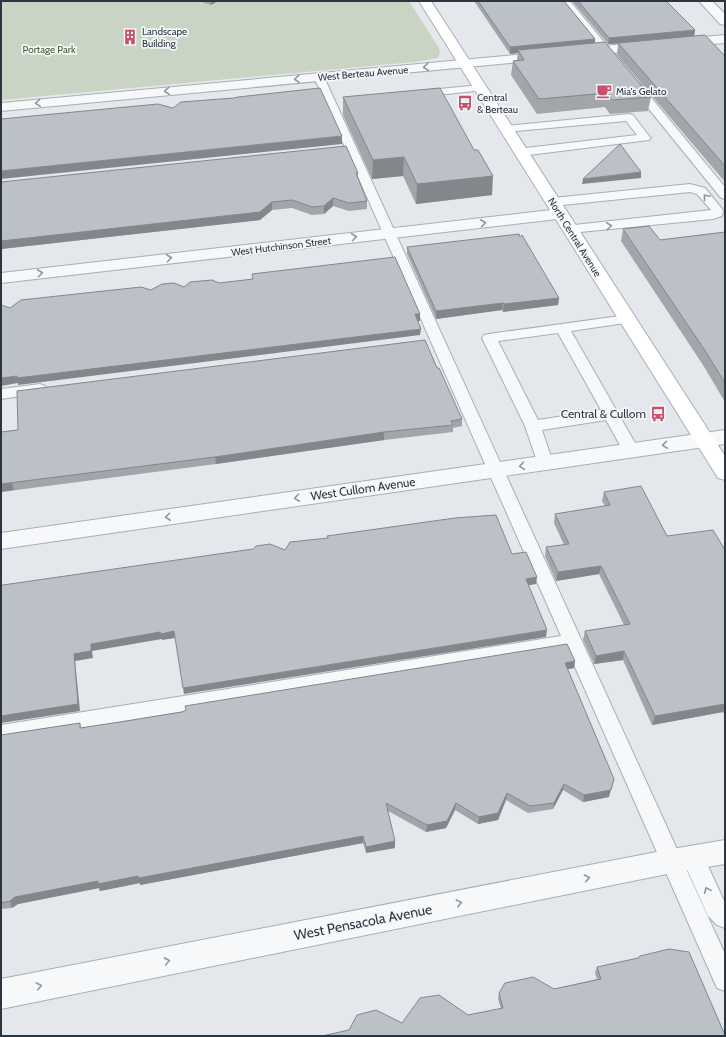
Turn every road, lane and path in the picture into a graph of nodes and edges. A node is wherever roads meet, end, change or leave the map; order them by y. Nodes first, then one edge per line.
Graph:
1 (425, 1) edge
2 (565, 1) edge
3 (705, 1) edge
4 (725, 21) edge
5 (725, 39) edge
6 (605, 50) junction
7 (465, 63) junction
8 (619, 67) edge
9 (319, 77) junction
10 (630, 79) edge
11 (480, 88) junction
12 (409, 95) edge
13 (1, 107) edge
14 (506, 129) junction
15 (521, 152) junction
16 (725, 195) edge
17 (556, 208) junction
18 (570, 229) junction
19 (390, 233) junction
20 (1, 278) edge
21 (627, 319) junction
22 (562, 328) junction
23 (56, 387) edge
24 (1, 394) edge
25 (610, 414) junction
26 (533, 426) junction
27 (725, 436) edge
28 (704, 440) junction
29 (631, 450) junction
30 (545, 462) junction
31 (496, 470) junction
32 (725, 473) edge
33 (1, 541) edge
34 (572, 641) junction
35 (1, 733) edge
36 (725, 852) edge
37 (682, 860) junction
38 (725, 918) edge
39 (725, 980) edge
40 (1, 994) edge

1 - 7 main road, North Central Avenue
2 - 6 lane
3 - 4 street
5 - 6 street, West Berteau Avenue
6 - 7 street, West Berteau Avenue
6 - 8 lane
7 -> 9 street, West Berteau Avenue
7 - 11 main road, North Central Avenue
9 -> 13 street, West Berteau Avenue
9 - 19 lane
10 - 16 lane
11 - 12 lane
11 - 14 main road, North Central Avenue
14 - 15 main road, North Central Avenue
14 - 15 lane
15 - 17 main road, North Central Avenue
17 - 18 main road, North Central Avenue
18 -> 17 lane
19 -> 17 street, West Hutchinson Street
18 - 21 main road, North Central Avenue
20 -> 19 street, West Hutchinson Street
19 - 31 lane
21 - 22 lane
21 - 28 main road, North Central Avenue
22 - 25 lane
22 - 26 lane
23 - 24 lane
25 - 26 lane
25 - 29 lane
26 - 30 lane
27 - 28 street, West Cullom Avenue
28 -> 29 street, West Cullom Avenue
28 - 32 main road, North Central Avenue
29 - 30 street, West Cullom Avenue
30 -> 31 street, West Cullom Avenue
31 -> 33 street, West Cullom Avenue
31 - 34 lane
34 - 35 lane
34 - 37 lane
36 - 37 street, West Pensacola Avenue
38 -> 37 lane
37 - 39 lane
40 -> 37 street, West Pensacola Avenue

